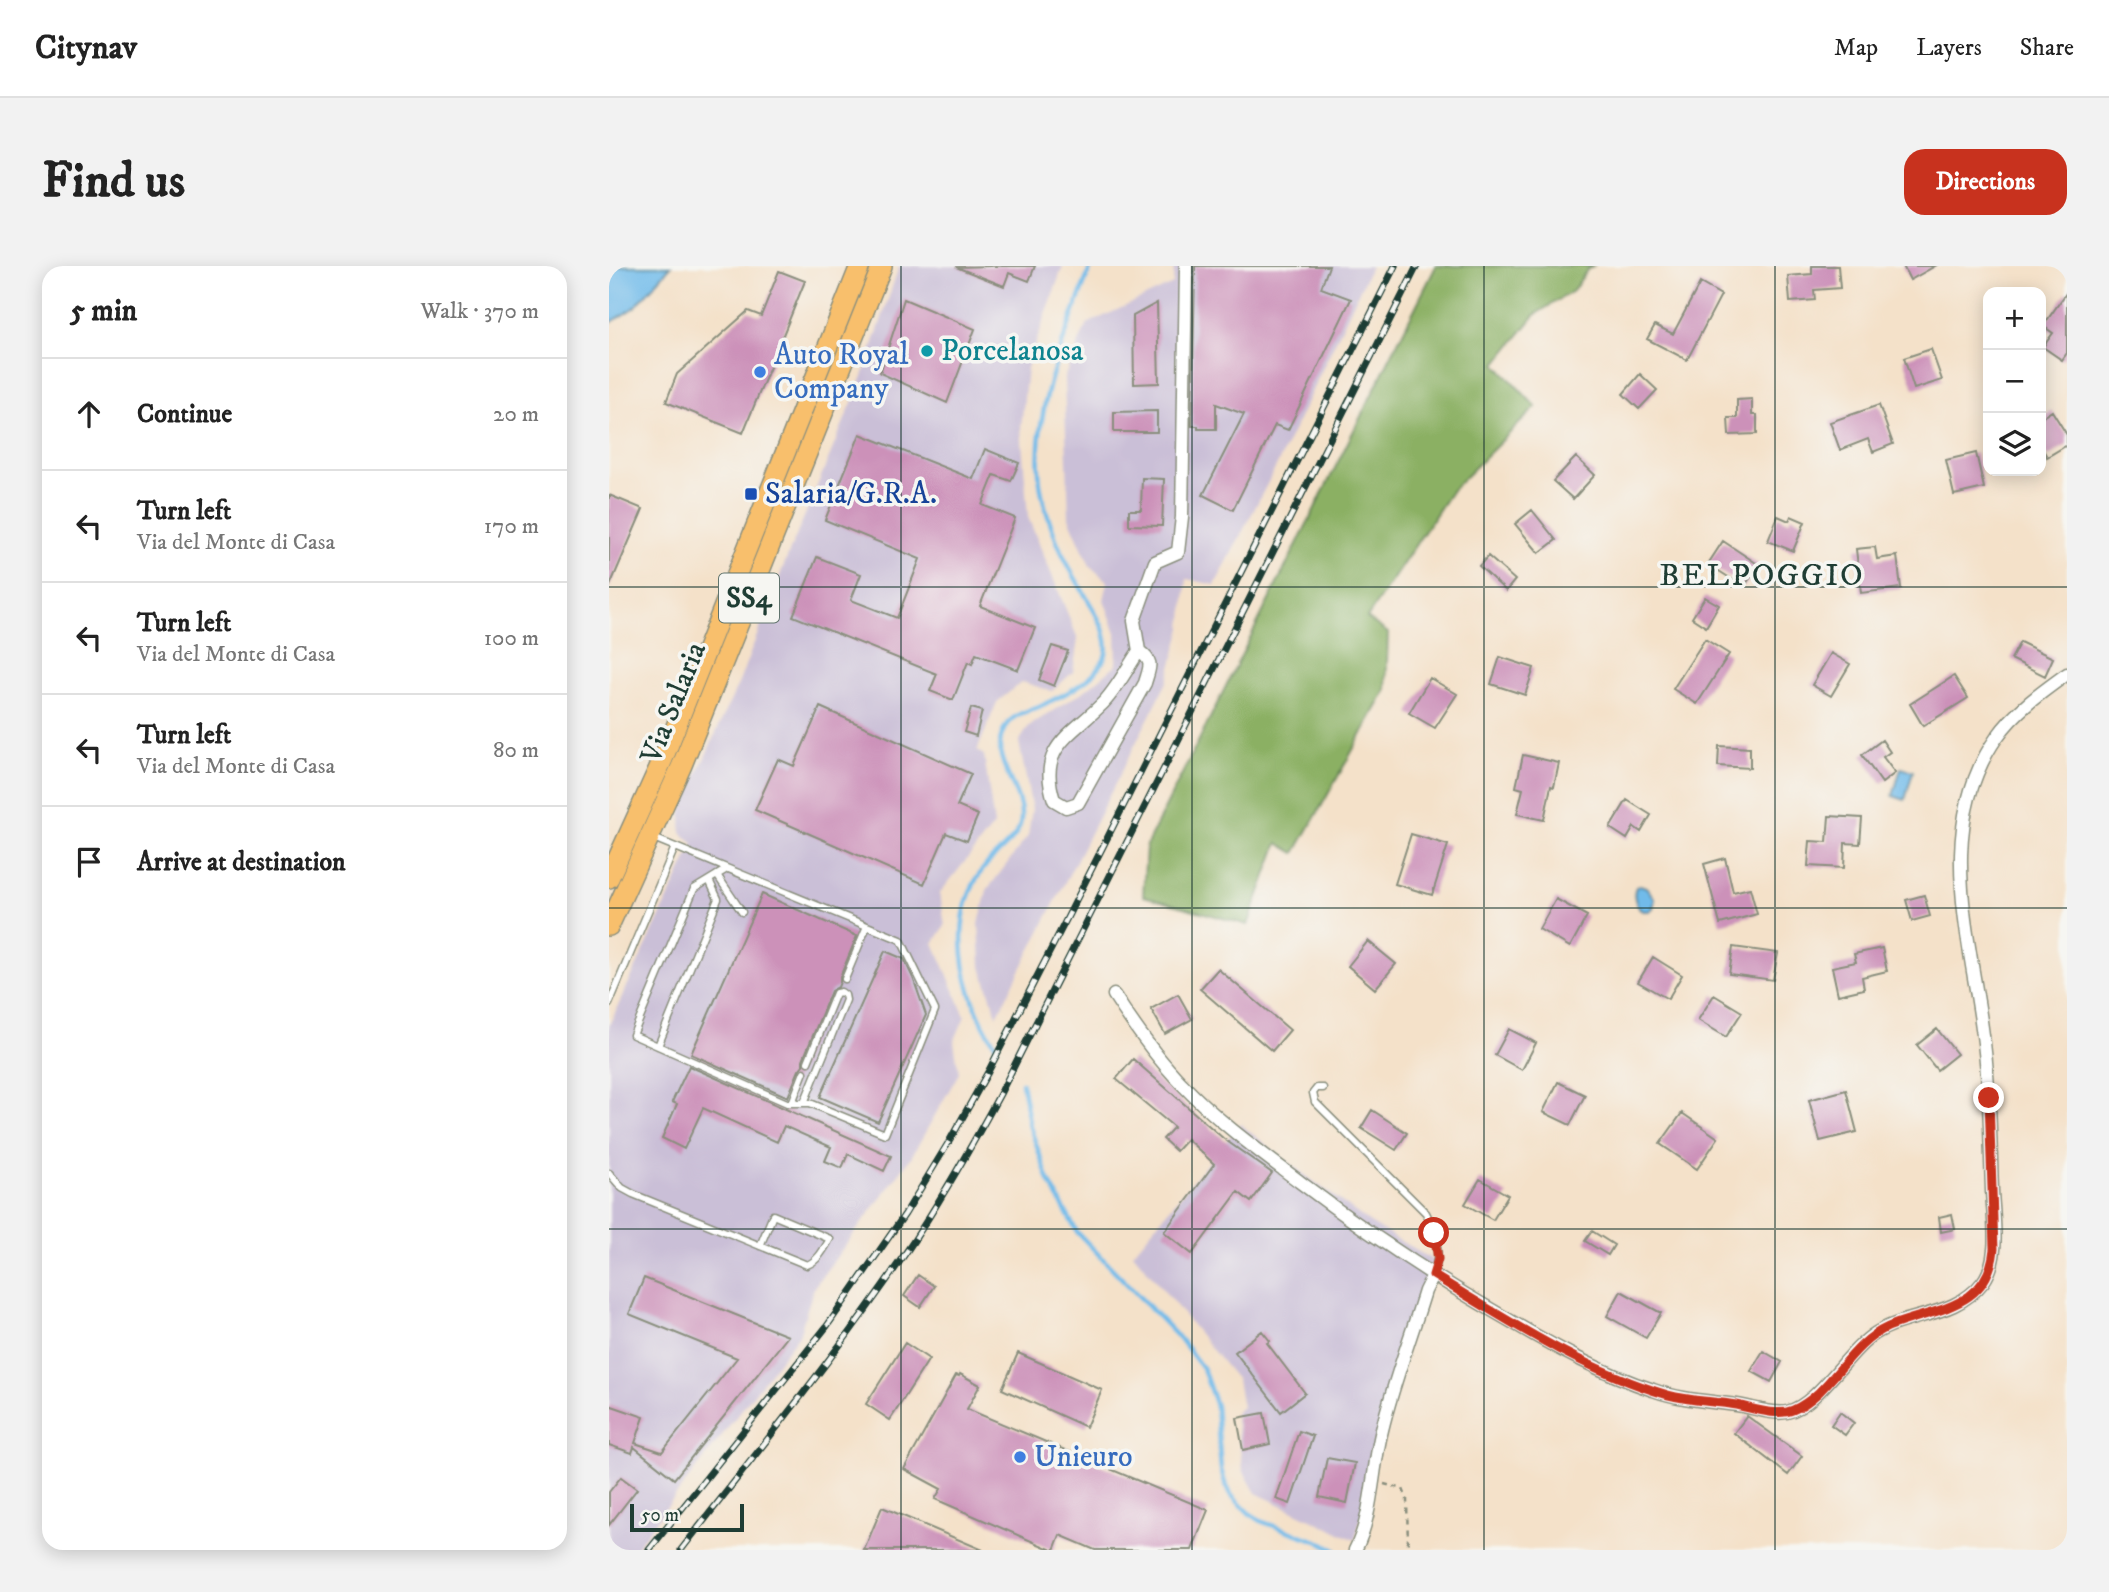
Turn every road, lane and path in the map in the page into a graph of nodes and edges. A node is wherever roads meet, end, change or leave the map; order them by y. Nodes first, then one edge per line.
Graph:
1 (860, 266) edge
2 (882, 266) edge
3 (1187, 266) edge
4 (1139, 651) junction
5 (2067, 674) edge
6 (650, 837) junction
7 (675, 847) junction
8 (727, 869) junction
9 (717, 875) junction
10 (609, 878) edge
11 (709, 880) junction
12 (742, 912) dead end
13 (609, 926) edge
14 (867, 926) junction
15 (845, 979) dead end
16 (1114, 995) dead end
17 (609, 1004) edge
18 (658, 1045) junction
19 (808, 1062) dead end
20 (804, 1072) dead end
21 (1323, 1088) dead end
22 (792, 1103) junction
23 (804, 1103) junction
24 (609, 1173) edge
25 (759, 1246) junction
26 (1433, 1275) junction
27 (1372, 1480) junction
28 (1355, 1550) edge
29 (1408, 1550) edge

1 - 10 main road, Via Salaria / SS4
2 - 6 main road, Via Salaria / SS4
3 - 4 street
4 - 4 street
5 - 26 street
6 - 7 lane
6 - 13 main road, Via Salaria / SS4
7 - 8 lane
7 - 17 lane
8 - 9 lane
8 - 14 lane
9 - 11 lane
9 - 12 lane
11 - 18 lane
11 - 18 lane
14 - 15 lane
14 - 23 lane
16 - 26 street
18 - 22 lane
19 - 23 lane
20 - 22 lane
21 - 26 lane
22 - 23 lane
24 - 25 lane
25 - 25 lane
26 - 27 street
27 - 28 street
27 - 29 path

